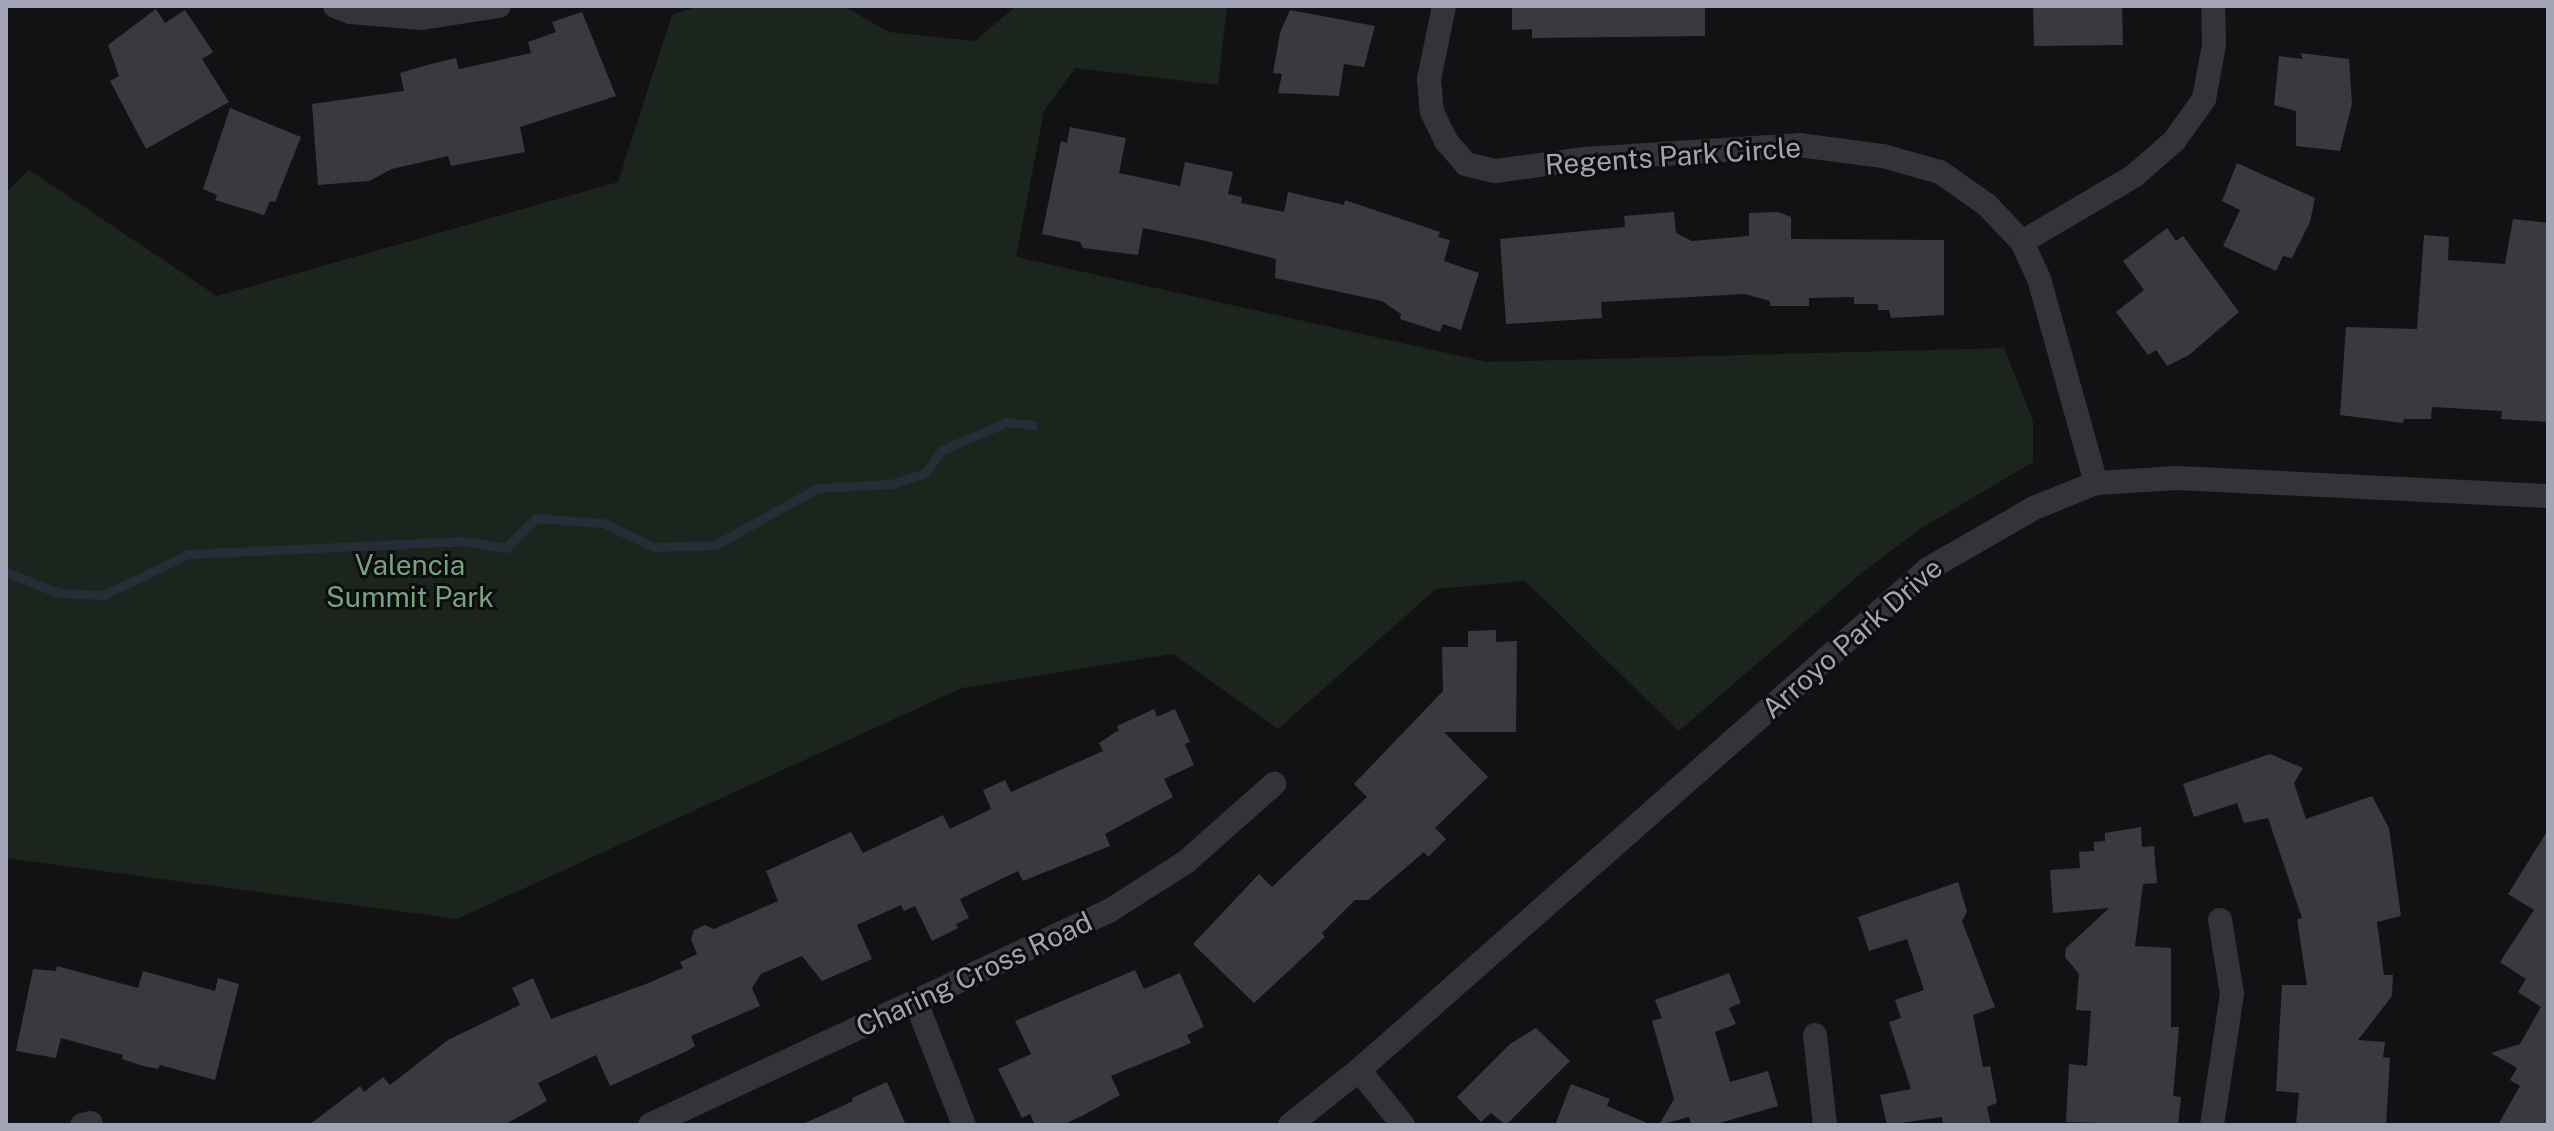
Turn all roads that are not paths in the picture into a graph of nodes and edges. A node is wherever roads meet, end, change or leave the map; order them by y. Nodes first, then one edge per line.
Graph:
1 (335, 6) edge
2 (499, 6) edge
3 (1444, 6) edge
4 (2213, 6) edge
5 (2022, 242) junction
6 (2096, 483) junction
7 (2548, 496) edge
8 (1274, 784) dead end
9 (2220, 920) dead end
10 (916, 1002) junction
11 (1815, 1035) dead end
12 (1359, 1070) junction
13 (650, 1125) edge
14 (964, 1125) edge
15 (1290, 1125) edge
16 (1403, 1125) edge
17 (1825, 1125) edge
18 (2212, 1125) edge

1 - 2 street
3 - 5 street, Regents Park Circle
4 - 5 street
5 - 6 street, Regents Park Circle
6 - 7 street, Arroyo Park Drive
6 - 12 street, Arroyo Park Drive
8 - 10 street, Charing Cross Road
9 - 18 street
10 - 13 street, Charing Cross Road
10 - 14 street
11 - 17 street
12 - 15 street, Arroyo Park Drive
12 - 16 street

